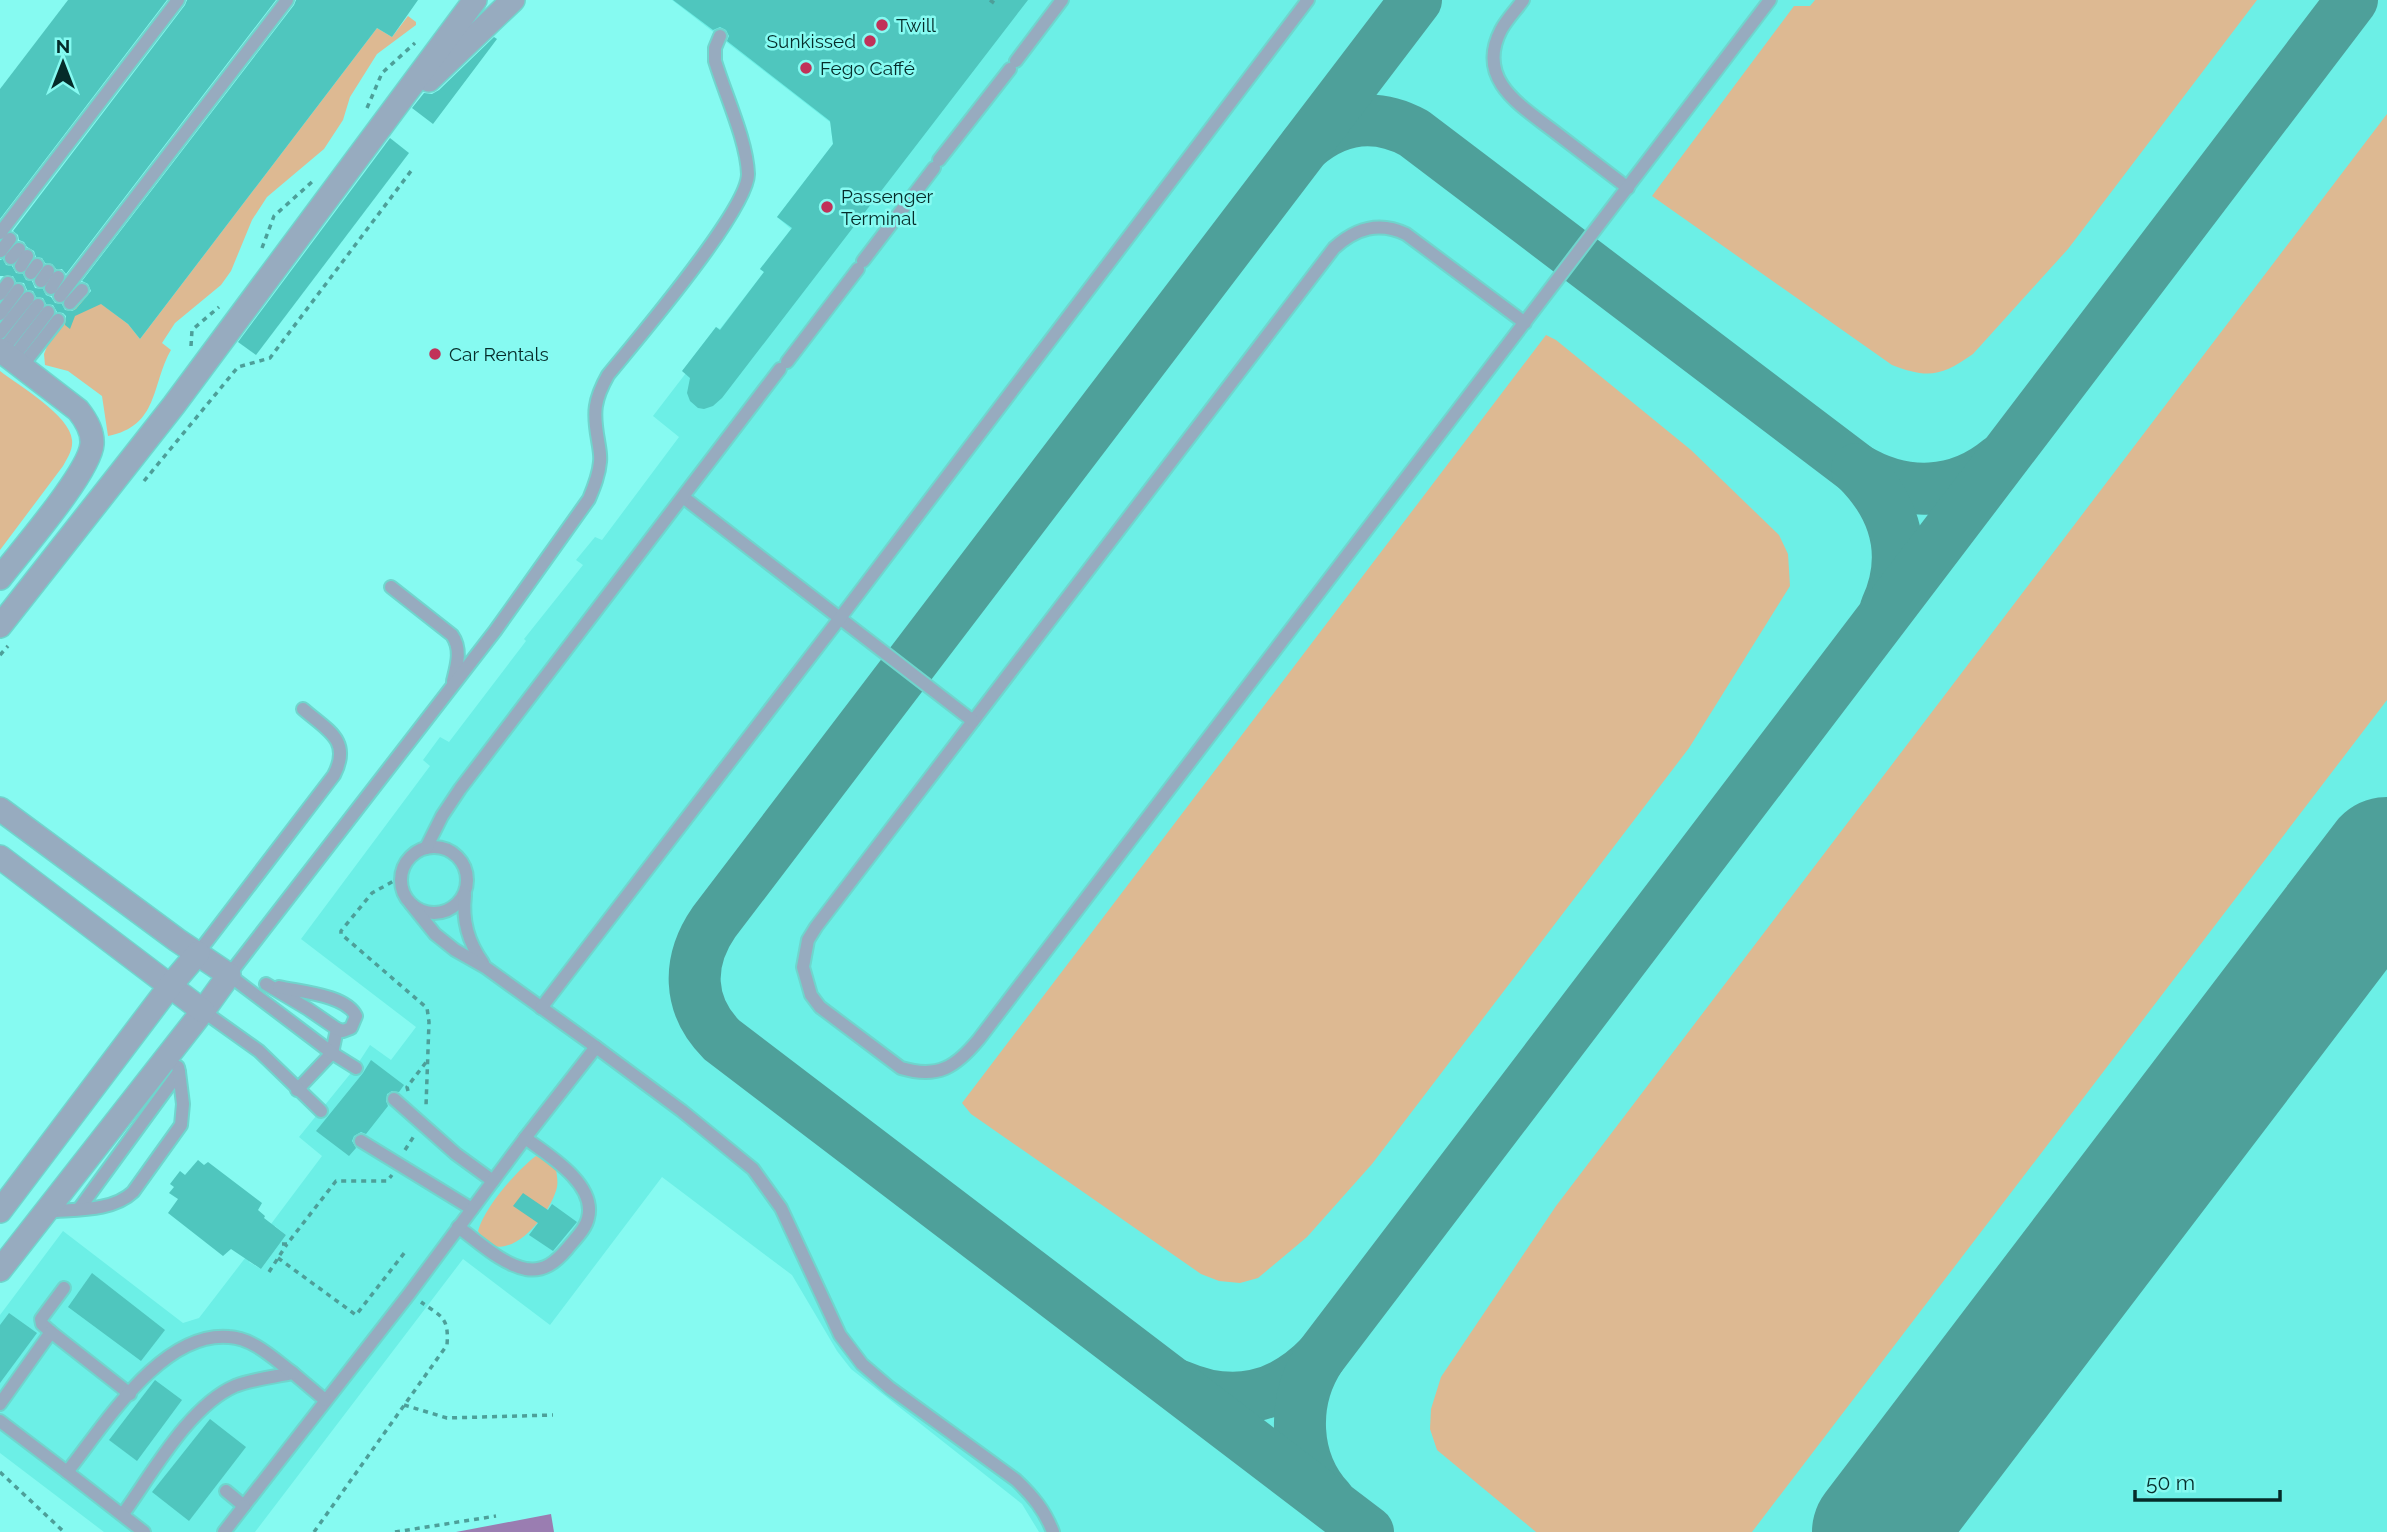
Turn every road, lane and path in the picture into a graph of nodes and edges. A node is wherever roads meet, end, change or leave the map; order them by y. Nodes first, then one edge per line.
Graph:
1 (178, 0) edge
2 (287, 0) edge
3 (475, 0) edge
4 (513, 0) edge
5 (990, 0) edge
6 (1062, 0) edge
7 (1308, 0) edge
8 (1523, 0) edge
9 (1770, 0) edge
10 (998, 6) dead end
11 (720, 36) dead end
12 (378, 131) junction
13 (411, 171) dead end
14 (1628, 188) junction
15 (36, 267) edge
16 (0, 294) edge
17 (33, 301) junction
18 (0, 314) edge
19 (1525, 323) junction
20 (7, 352) edge
21 (141, 484) dead end
22 (683, 497) junction
23 (0, 578) edge
24 (391, 587) dead end
25 (841, 618) junction
26 (4, 635) edge
27 (0, 655) edge
28 (453, 683) junction
29 (303, 709) dead end
30 (973, 721) junction
31 (2, 810) edge
32 (426, 848) junction
33 (0, 857) edge
34 (401, 877) junction
35 (465, 891) junction
36 (411, 904) junction
37 (198, 953) junction
38 (485, 967) junction
39 (229, 975) junction
40 (266, 985) junction
41 (170, 986) junction
42 (248, 988) junction
43 (541, 1008) junction
44 (203, 1011) junction
45 (337, 1029) junction
46 (596, 1047) junction
47 (332, 1053) junction
48 (176, 1061) junction
49 (355, 1068) dead end
50 (297, 1090) junction
51 (394, 1099) dead end
52 (426, 1108) dead end
53 (321, 1111) dead end
54 (525, 1138) junction
55 (360, 1141) dead end
56 (493, 1181) junction
57 (79, 1209) junction
58 (472, 1209) junction
59 (0, 1211) edge
60 (45, 1212) junction
61 (458, 1227) junction
62 (287, 1244) dead end
63 (405, 1252) dead end
64 (278, 1258) junction
65 (0, 1270) edge
66 (269, 1272) dead end
67 (64, 1288) dead end
68 (426, 1306) dead end
69 (51, 1332) junction
70 (293, 1373) junction
71 (130, 1394) junction
72 (325, 1400) junction
73 (0, 1404) edge
74 (404, 1405) junction
75 (553, 1415) dead end
76 (0, 1421) edge
77 (0, 1472) edge
78 (67, 1472) junction
79 (226, 1491) dead end
80 (244, 1506) junction
81 (123, 1514) junction
82 (496, 1516) dead end
83 (64, 1532) edge
84 (144, 1532) edge
85 (224, 1532) edge
86 (315, 1532) edge
87 (395, 1532) edge
88 (1053, 1532) edge

1 - 15 lane
2 - 15 lane
3 - 12 street
4 - 12 street
5 - 10 path
6 - 22 lane
7 - 25 lane
8 - 14 lane
9 - 14 lane
11 - 28 lane
12 - 26 street
13 - 21 path
14 - 19 lane
16 - 17 lane
17 - 18 lane
17 - 20 lane
17 - 20 lane
19 - 30 lane
19 - 30 lane
20 - 23 street
22 - 25 lane
22 - 32 lane
24 - 28 lane
25 - 30 lane
25 - 43 lane
26 - 27 path
28 - 39 lane
29 - 37 lane
31 - 37 street
32 - 34 lane
32 - 35 lane
33 - 41 street
34 - 36 lane
34 - 52 path
35 - 36 lane
35 - 38 lane
36 - 38 lane
37 - 39 street
37 - 41 street
38 - 43 lane
39 - 42 lane
39 - 44 street
40 - 42 lane
40 - 45 lane
40 - 45 lane
41 - 44 street
41 - 59 street
42 - 47 lane
43 - 46 lane
44 - 48 street
44 - 50 lane
45 - 47 lane
46 - 54 lane
46 - 88 lane
47 - 49 lane
47 - 50 lane
48 - 57 lane
48 - 57 lane
48 - 60 street
50 - 53 lane
51 - 56 lane
54 - 56 lane
54 - 61 lane
55 - 58 lane
56 - 58 lane
57 - 60 lane
58 - 61 lane
60 - 65 street
61 - 72 lane
62 - 64 path
63 - 64 path
64 - 66 path
67 - 69 lane
68 - 74 path
69 - 71 lane
69 - 73 lane
70 - 71 lane
70 - 72 lane
70 - 81 lane
71 - 78 lane
72 - 80 lane
74 - 75 path
74 - 86 path
76 - 78 lane
77 - 83 path
78 - 81 lane
79 - 80 lane
80 - 85 lane
81 - 84 lane
82 - 87 path

